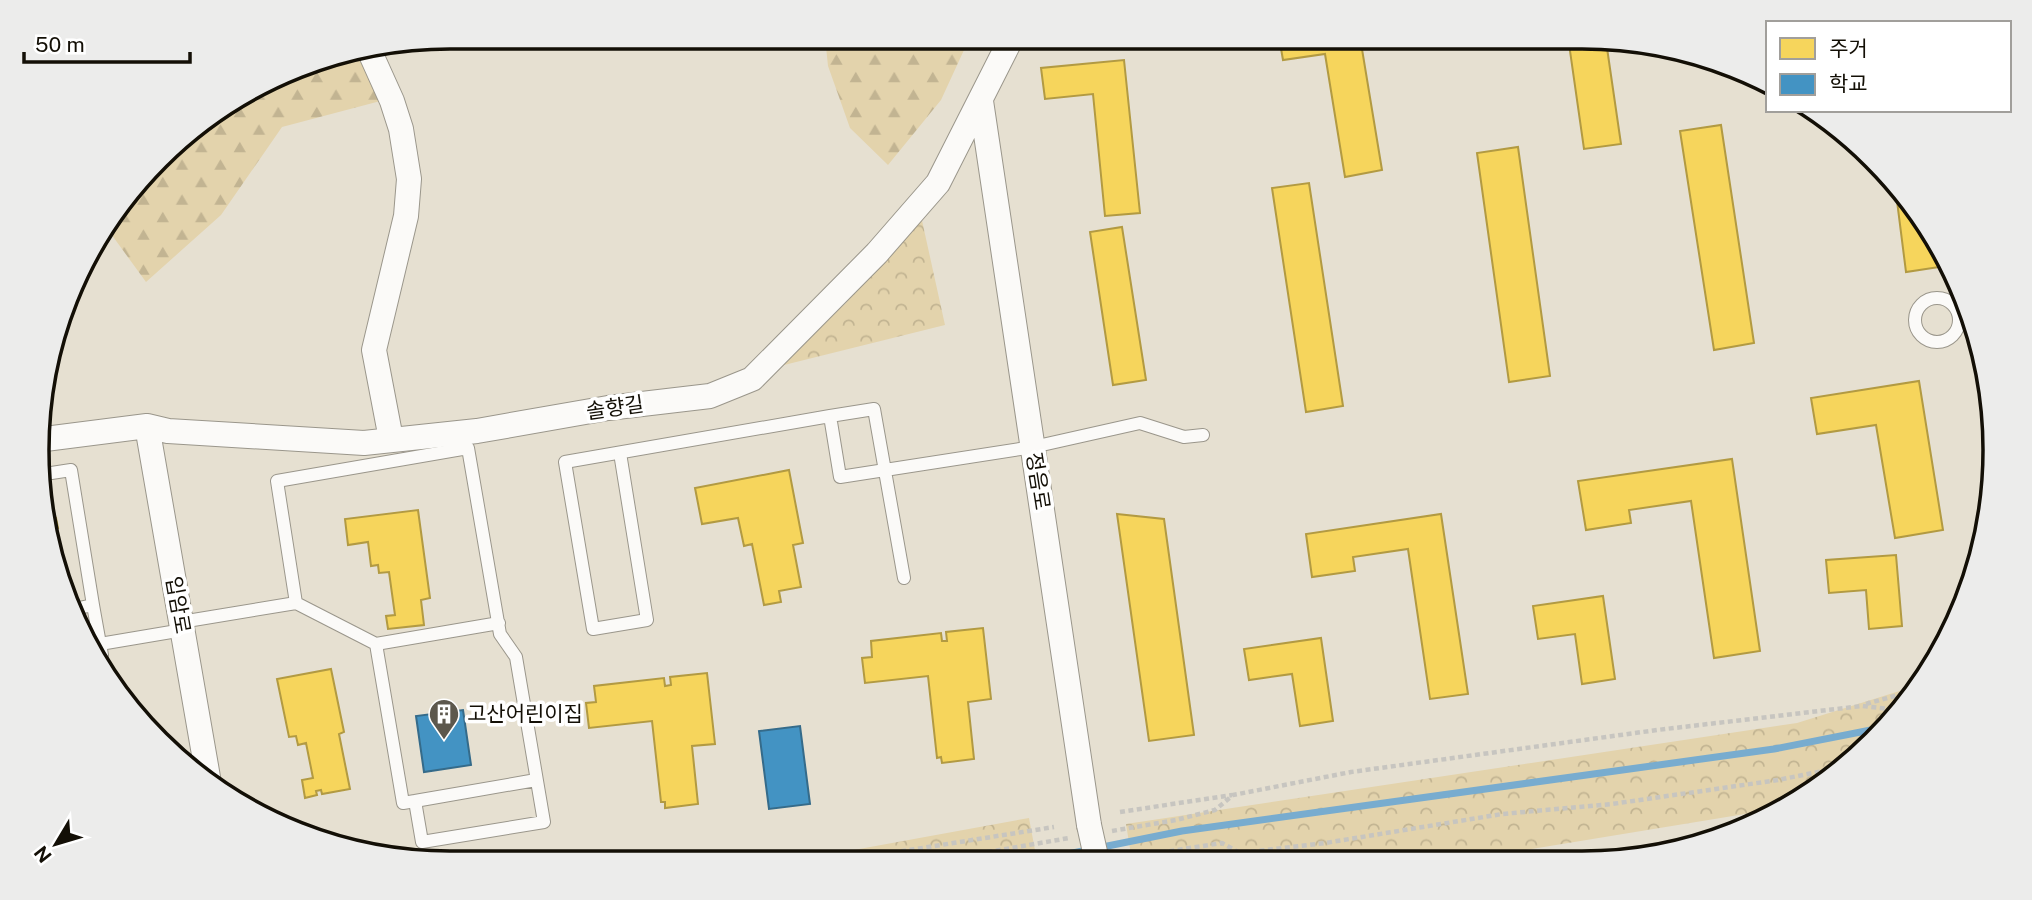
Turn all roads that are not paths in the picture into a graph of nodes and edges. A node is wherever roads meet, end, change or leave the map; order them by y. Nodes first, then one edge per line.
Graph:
1 (1006, 49) edge
2 (372, 57) edge
3 (981, 101) junction
4 (831, 416) junction
5 (147, 426) junction
6 (1203, 435) dead end
7 (49, 438) edge
8 (391, 439) junction
9 (1033, 447) junction
10 (620, 453) junction
11 (885, 470) junction
12 (50, 473) edge
13 (904, 578) dead end
14 (296, 603) junction
15 (93, 606) junction
16 (82, 608) edge
17 (499, 623) junction
18 (182, 626) junction
19 (100, 644) joint
20 (376, 644) junction
21 (206, 768) edge
22 (536, 780) junction
23 (415, 801) junction
24 (1102, 851) edge

1 - 3 street, 솔향길
2 - 8 street
3 - 8 street, 솔향길
3 - 9 street, 정음로
4 - 10 lane
4 - 11 lane
4 - 11 lane
5 - 7 street, 솔향길
5 - 8 street, 솔향길
5 - 18 street, 입암로
6 - 9 lane
9 - 11 lane
9 - 24 street, 정음로, bridge
10 - 10 lane
11 - 13 lane
12 - 15 lane
14 - 17 lane
14 - 18 lane
14 - 20 lane
15 - 16 lane
15 - 19 lane
17 - 20 lane
17 - 22 lane
18 - 19 lane
18 - 21 street, 입암로
20 - 23 lane
22 - 23 lane
22 - 23 lane

